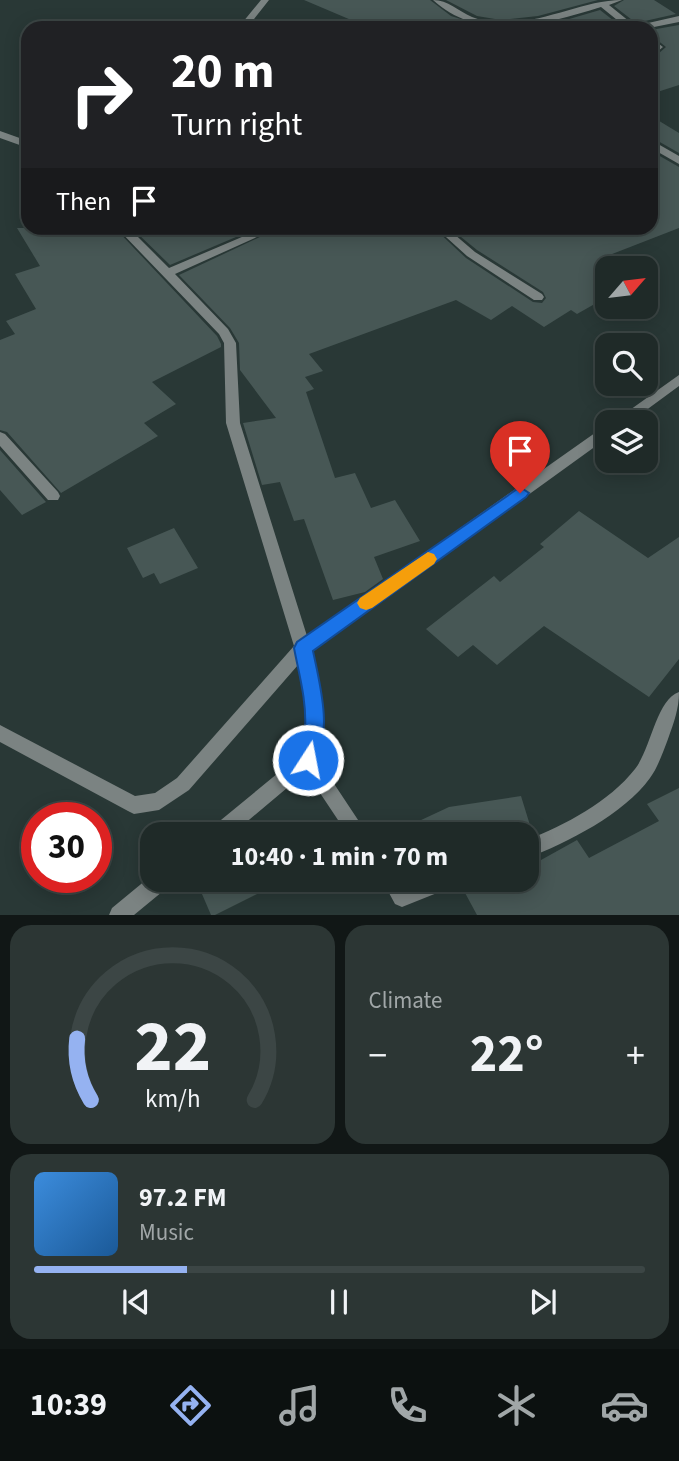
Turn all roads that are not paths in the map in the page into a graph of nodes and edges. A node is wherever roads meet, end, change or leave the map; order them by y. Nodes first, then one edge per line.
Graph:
1 (265, 0) edge
2 (437, 0) edge
3 (618, 0) edge
4 (602, 4) junction
5 (679, 19) edge
6 (248, 21) edge
7 (477, 21) edge
8 (530, 21) edge
9 (625, 21) edge
10 (658, 23) edge
11 (0, 134) edge
12 (15, 139) junction
13 (21, 142) edge
14 (0, 146) edge
15 (658, 147) edge
16 (679, 160) edge
17 (130, 235) edge
18 (255, 235) edge
19 (449, 235) edge
20 (168, 273) junction
21 (538, 297) dead end
22 (679, 379) edge
23 (636, 410) edge
24 (0, 437) edge
25 (595, 440) edge
26 (53, 496) dead end
27 (303, 648) junction
28 (679, 699) edge
29 (0, 733) edge
30 (308, 760) junction
31 (233, 822) edge
32 (350, 822) edge
33 (539, 845) edge
34 (147, 892) edge
35 (399, 892) edge
36 (415, 892) edge
37 (119, 915) edge

1 - 6 street
2 - 7 street
3 - 4 street
4 - 8 street
4 - 9 street
5 - 10 street
11 - 12 street
12 - 13 street
12 - 14 street
15 - 16 street
17 - 20 street
18 - 20 street
19 - 21 street
20 - 27 street
22 - 23 street
24 - 26 street
25 - 27 street
27 - 29 street
27 - 30 street
28 - 33 street
30 - 31 street
30 - 32 street
34 - 37 street
35 - 36 street

